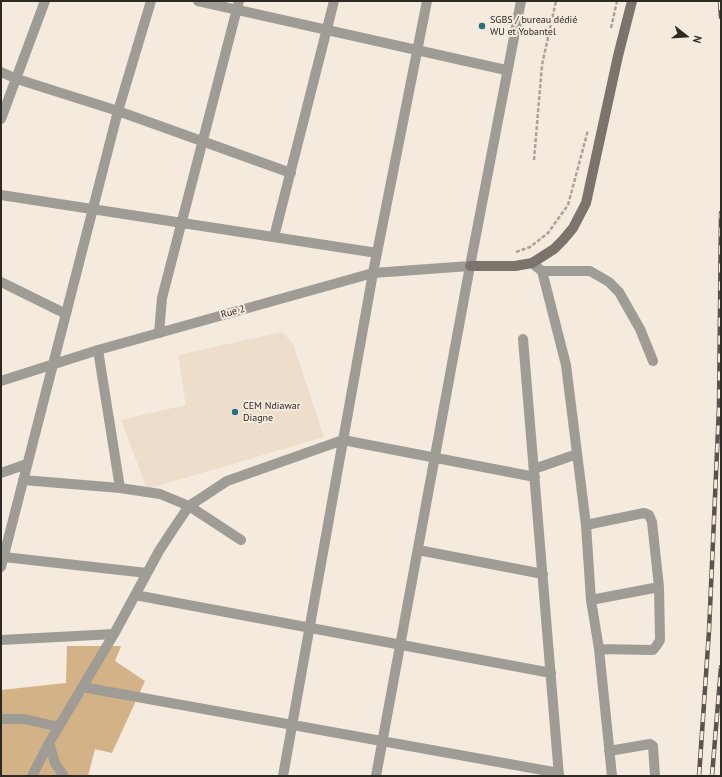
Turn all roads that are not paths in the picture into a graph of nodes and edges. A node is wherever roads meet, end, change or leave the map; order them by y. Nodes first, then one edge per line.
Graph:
1 (45, 1) edge
2 (151, 1) edge
3 (198, 1) edge
4 (334, 1) edge
5 (427, 1) edge
6 (521, 1) edge
7 (632, 1) edge
8 (238, 5) edge
9 (327, 30) junction
10 (417, 51) junction
11 (506, 70) junction
12 (1, 72) edge
13 (17, 79) junction
14 (118, 111) junction
15 (1, 118) edge
16 (204, 142) junction
17 (291, 174) junction
18 (1, 194) edge
19 (93, 209) junction
20 (182, 222) junction
21 (274, 237) junction
22 (378, 253) junction
23 (532, 263) junction
24 (470, 266) junction
25 (542, 271) junction
26 (373, 272) junction
27 (1, 282) edge
28 (66, 314) junction
29 (159, 333) junction
30 (523, 339) dead end
31 (98, 350) junction
32 (654, 361) dead end
33 (53, 364) junction
34 (1, 381) edge
35 (343, 440) junction
36 (577, 454) junction
37 (434, 458) junction
38 (27, 464) junction
39 (1, 473) edge
40 (535, 473) junction
41 (23, 480) junction
42 (120, 488) junction
43 (189, 506) junction
44 (586, 525) junction
45 (241, 540) dead end
46 (418, 550) junction
47 (2, 560) edge
48 (147, 573) junction
49 (543, 574) junction
50 (659, 587) junction
51 (135, 594) junction
52 (591, 600) junction
53 (310, 628) junction
54 (114, 634) junction
55 (1, 640) edge
56 (400, 645) junction
57 (599, 649) junction
58 (551, 673) junction
59 (82, 687) junction
60 (1, 719) edge
61 (292, 725) junction
62 (59, 727) junction
63 (382, 741) junction
64 (49, 743) junction
65 (609, 751) junction
66 (559, 775) edge
67 (32, 776) edge
68 (64, 776) edge
69 (283, 776) edge
70 (376, 776) edge
71 (612, 776) edge
72 (655, 776) edge

1 - 13 street
2 - 14 street
3 - 8 street
4 - 9 street
5 - 10 street
6 - 11 street
7 - 23 main road
8 - 9 street
8 - 16 street
9 - 10 street
9 - 17 street
10 - 11 street
10 - 22 street
11 - 24 street
12 - 13 street
13 - 14 street
13 - 15 street
14 - 16 street
14 - 19 street
16 - 17 street
16 - 20 street
17 - 21 street
18 - 19 street
19 - 20 street
19 - 28 street
20 - 21 street
20 - 29 street
21 - 22 street
22 - 26 street
23 - 24 main road
23 - 25 street
24 - 26 street, Rue 2
24 - 37 street
25 - 32 street
25 - 36 street
26 - 29 street, Rue 2
26 - 35 street
27 - 28 street
28 - 33 street
29 - 31 street, Rue 2
30 - 40 street
31 - 33 street, Rue 2
31 - 42 street
33 - 34 street, Rue 2
33 - 38 street
35 - 37 street
35 - 43 street
35 - 53 street
36 - 40 street
36 - 44 street
37 - 40 street
37 - 46 street
38 - 39 street
38 - 41 street
40 - 49 street
41 - 42 street
41 - 47 street
42 - 43 street
43 - 45 street
43 - 48 street
44 - 50 street
44 - 52 street
46 - 49 street
46 - 56 street
47 - 48 street
48 - 51 street
49 - 58 street
50 - 52 street
50 - 57 street
51 - 53 street
51 - 54 street
52 - 57 street
53 - 56 street
53 - 61 street
54 - 55 street
54 - 59 street
56 - 58 street
56 - 63 street
57 - 65 street
58 - 66 street
59 - 61 street
59 - 62 street
60 - 62 street
61 - 63 street
61 - 69 street
62 - 64 street
63 - 66 street
63 - 70 street
64 - 67 street
64 - 68 street
65 - 71 street
65 - 72 street

